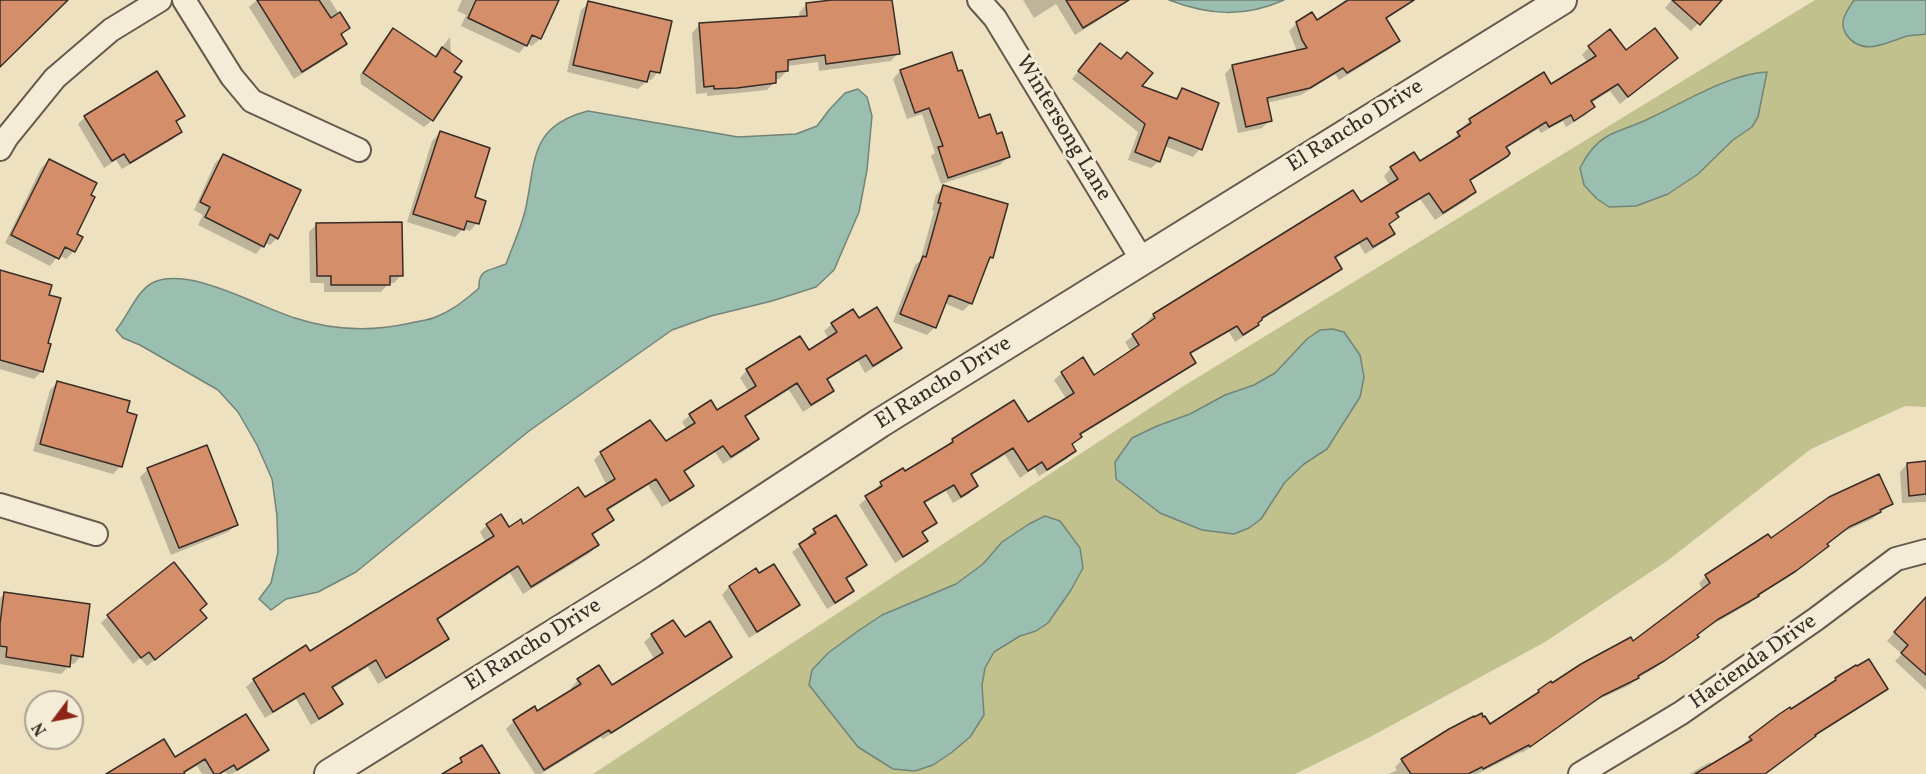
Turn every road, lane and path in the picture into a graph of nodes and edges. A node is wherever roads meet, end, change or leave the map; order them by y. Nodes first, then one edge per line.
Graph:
1 (160, 0) edge
2 (184, 0) edge
3 (979, 0) edge
4 (1562, 0) edge
5 (0, 149) edge
6 (359, 150) dead end
7 (1142, 260) junction
8 (0, 505) edge
9 (96, 534) dead end
10 (1926, 551) edge
11 (329, 774) edge
12 (1580, 774) edge

1 - 5 street
2 - 6 street
3 - 7 street, Wintersong Lane
4 - 7 street, El Rancho Drive
7 - 11 street, El Rancho Drive
8 - 9 street
10 - 12 street, Hacienda Drive

